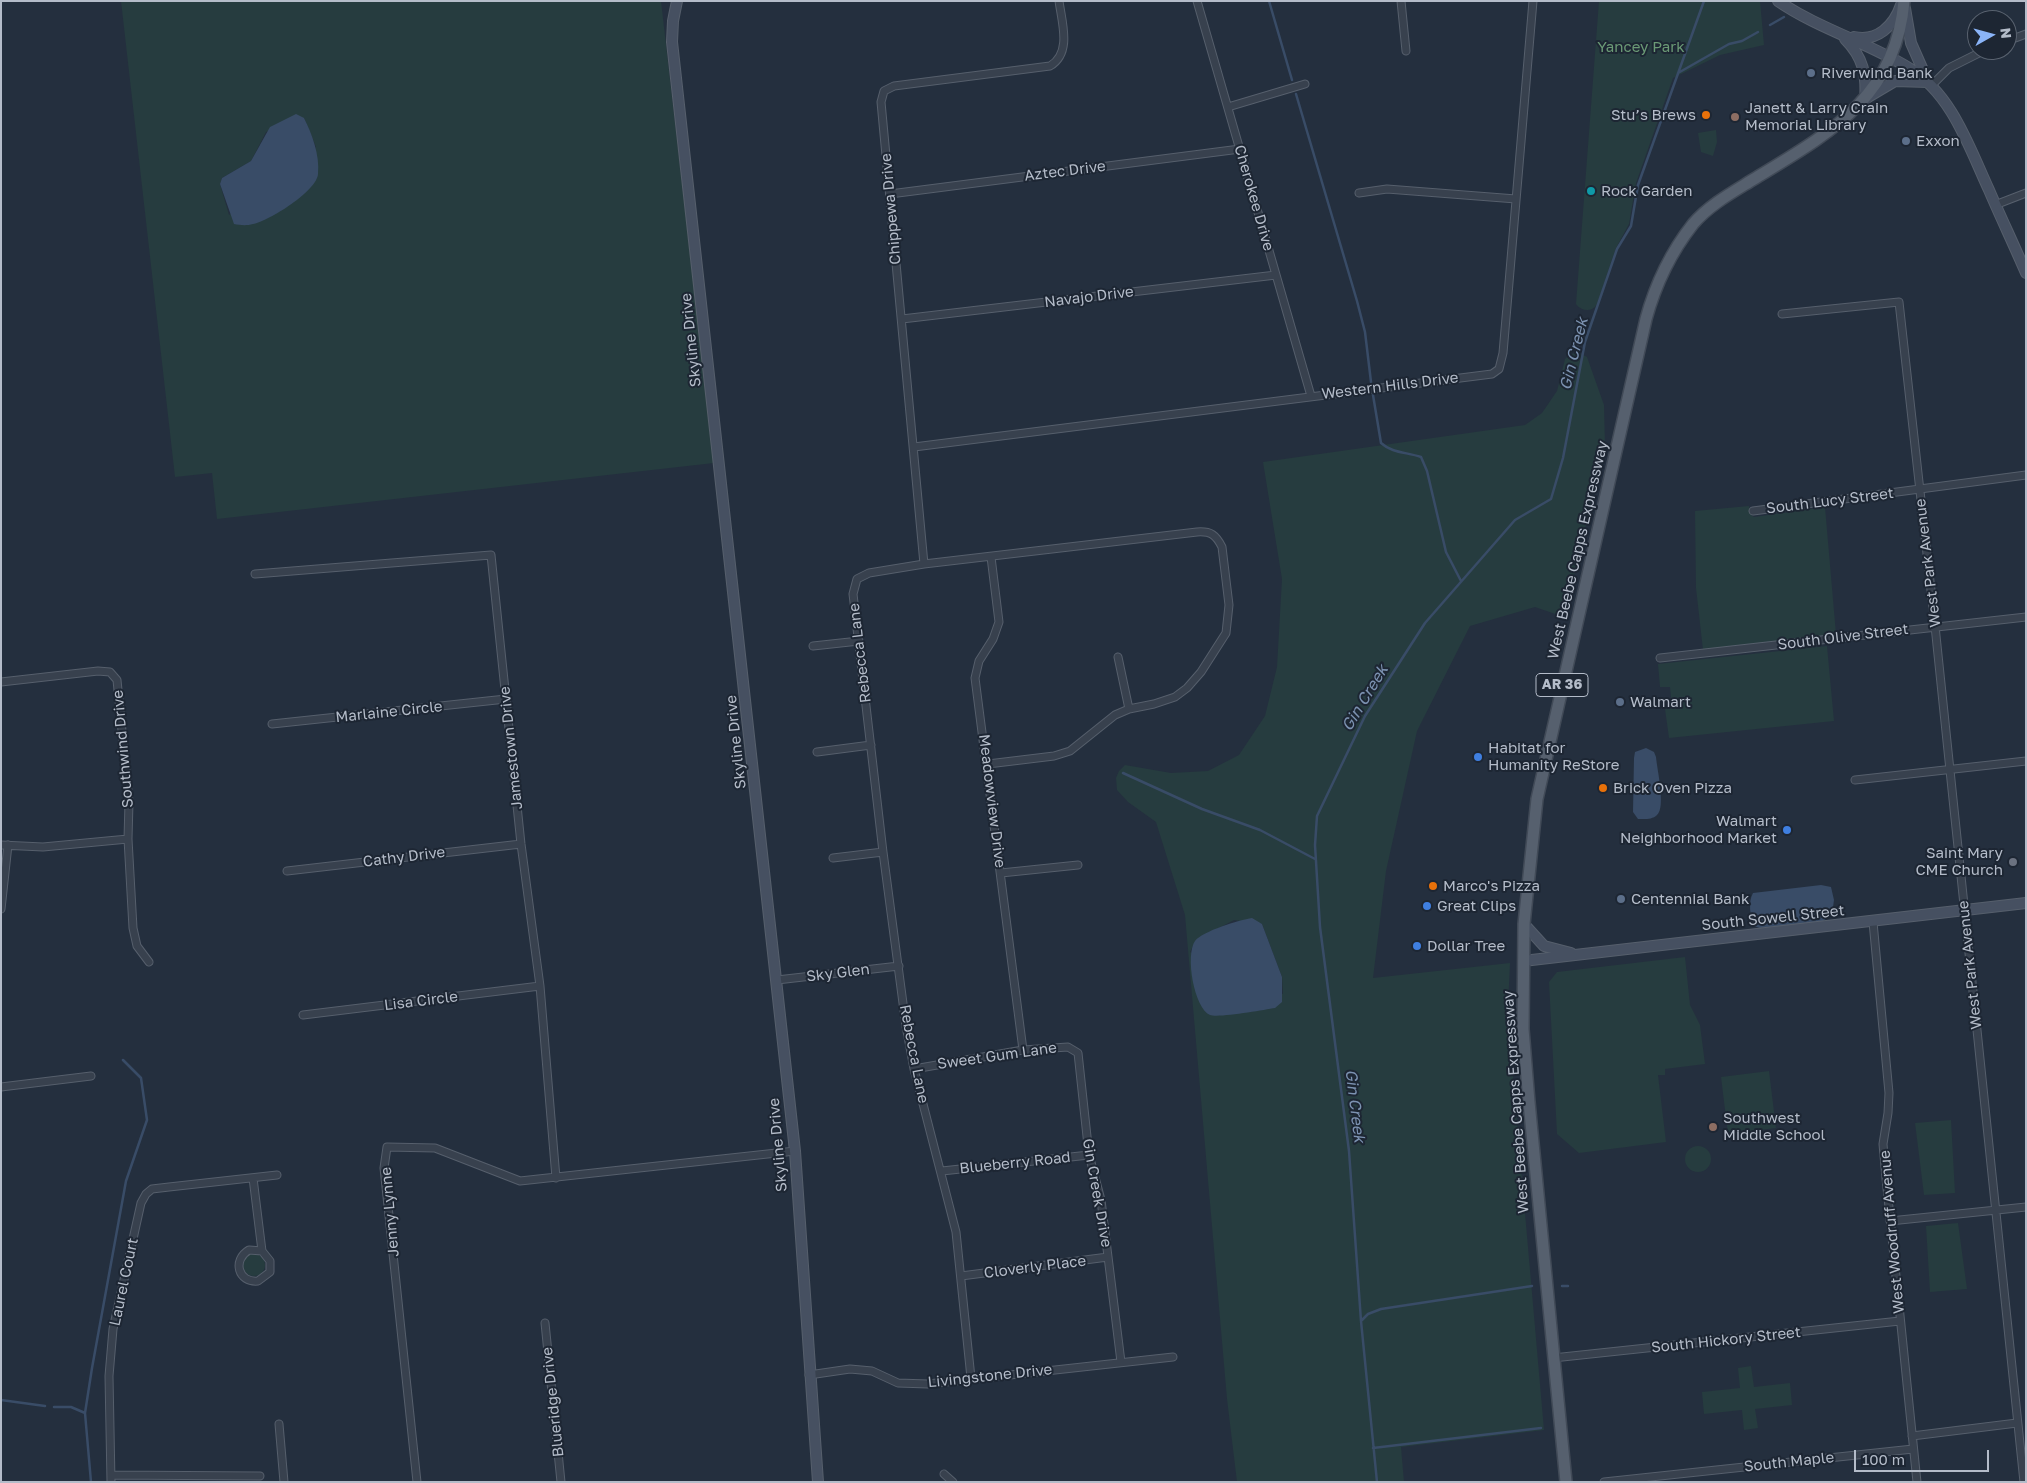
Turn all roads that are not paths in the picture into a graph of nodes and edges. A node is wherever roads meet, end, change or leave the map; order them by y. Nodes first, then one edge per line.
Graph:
1 (677, 1) edge
2 (1059, 1) edge
3 (1197, 1) edge
4 (1401, 1) edge
5 (1533, 1) edge
6 (1778, 1) edge
7 (1903, 1) edge
8 (1839, 34) junction
9 (1406, 51) dead end
10 (1890, 57) junction
11 (1967, 59) edge
12 (1306, 84) dead end
13 (1930, 84) junction
14 (1865, 100) junction
15 (1228, 106) junction
16 (1240, 149) junction
17 (1359, 193) dead end
18 (2026, 193) edge
19 (890, 194) junction
20 (1516, 199) junction
21 (1996, 205) junction
22 (2026, 273) edge
23 (1276, 275) junction
24 (1782, 314) dead end
25 (902, 319) junction
26 (1311, 396) junction
27 (914, 447) junction
28 (2026, 475) edge
29 (1919, 489) junction
30 (1753, 511) dead end
31 (991, 557) junction
32 (924, 564) junction
33 (254, 574) dead end
34 (2026, 617) edge
35 (1936, 626) junction
36 (859, 641) junction
37 (813, 646) dead end
38 (1118, 657) dead end
39 (1660, 658) dead end
40 (1, 682) edge
41 (506, 699) junction
42 (1129, 709) junction
43 (272, 724) dead end
44 (871, 745) junction
45 (817, 752) dead end
46 (2026, 761) edge
47 (988, 764) junction
48 (1950, 771) junction
49 (1854, 780) dead end
50 (128, 839) junction
51 (522, 844) junction
52 (4, 845) edge
53 (883, 852) junction
54 (833, 858) dead end
55 (1078, 865) dead end
56 (287, 871) dead end
57 (1001, 873) junction
58 (2026, 903) edge
59 (1, 909) edge
60 (1965, 911) junction
61 (1873, 922) junction
62 (1524, 924) junction
63 (1582, 955) junction
64 (1523, 961) junction
65 (149, 962) dead end
66 (899, 966) junction
67 (777, 980) junction
68 (540, 986) junction
69 (303, 1015) dead end
70 (1023, 1050) junction
71 (1078, 1053) joint
72 (914, 1069) junction
73 (91, 1076) dead end
74 (1, 1087) edge
75 (795, 1151) junction
76 (1089, 1154) junction
77 (942, 1171) junction
78 (277, 1175) dead end
79 (254, 1178) junction
80 (556, 1178) junction
81 (2026, 1207) edge
82 (1996, 1211) junction
83 (1890, 1221) junction
84 (262, 1251) junction
85 (1108, 1257) junction
86 (961, 1276) junction
87 (1900, 1322) junction
88 (545, 1323) dead end
89 (1173, 1357) dead end
90 (1553, 1358) junction
91 (1121, 1362) junction
92 (810, 1375) junction
93 (971, 1378) junction
94 (2017, 1423) junction
95 (279, 1424) dead end
96 (1912, 1436) junction
97 (1913, 1449) junction
98 (944, 1474) dead end
99 (260, 1476) dead end
100 (111, 1478) edge
101 (284, 1482) edge
102 (417, 1482) edge
103 (561, 1482) edge
104 (818, 1482) edge
105 (953, 1482) edge
106 (1566, 1482) edge
107 (1604, 1482) edge
108 (1917, 1482) edge
109 (2024, 1482) edge

1 - 67 street, Skyline Drive
2 - 19 street, Chippewa Drive
3 - 15 street, Cherokee Drive
4 - 9 street
5 - 20 street, Western Hills Drive
6 - 8 street
7 - 8 street
7 - 10 main road, West Beebe Capps Expressway / AR 36
7 - 13 street
8 - 10 street
8 - 14 street
10 - 13 street
10 - 14 main road, West Beebe Capps Expressway / AR 36
11 - 13 street
12 - 15 street
13 - 14 street
13 - 21 street
14 - 62 main road, West Beebe Capps Expressway / AR 36
15 - 16 street, Cherokee Drive
16 - 19 street, Aztec Drive
16 - 23 street, Cherokee Drive
17 - 20 street
18 - 21 street
19 - 25 street, Chippewa Drive
20 - 26 street, Western Hills Drive
21 - 22 street
23 - 25 street, Navajo Drive
23 - 26 street, Cherokee Drive
24 - 29 street, West Park Avenue
25 - 27 street, Chippewa Drive
26 - 27 street, Western Hills Drive
27 - 32 street, Chippewa Drive
28 - 29 street, South Lucy Street
29 - 30 street, South Lucy Street
29 - 35 street, West Park Avenue
31 - 32 street, Rebecca Lane
31 - 42 street, Rebecca Lane
31 - 47 street, Meadowview Drive
32 - 36 street, Rebecca Lane
33 - 41 street, Jamestown Drive
34 - 35 street, South Olive Street
35 - 39 street, South Olive Street
35 - 48 street, West Park Avenue
36 - 37 street
36 - 44 street, Rebecca Lane
38 - 42 street
40 - 50 street, Southwind Drive
41 - 43 street, Marlaine Circle
41 - 51 street, Jamestown Drive
42 - 47 street, Rebecca Lane
44 - 45 street
44 - 53 street, Rebecca Lane
46 - 48 street
47 - 57 street, Meadowview Drive
48 - 49 street
48 - 60 street, West Park Avenue
50 - 52 street
50 - 65 street, Southwind Drive
51 - 56 street, Cathy Drive
51 - 68 street, Jamestown Drive
52 - 59 street
53 - 54 street
53 - 66 street, Rebecca Lane
55 - 57 street
57 - 70 street, Meadowview Drive
58 - 60 street, South Sowell Street
60 - 61 street, South Sowell Street
60 - 82 street, West Park Avenue
61 - 63 street, South Sowell Street
61 - 83 street, West Woodruff Avenue
62 - 63 street
62 - 64 main road, West Beebe Capps Expressway / AR 36
63 - 64 street, South Sowell Street
64 - 90 main road, West Beebe Capps Expressway / AR 36
66 - 67 street, Sky Glen
66 - 72 street, Rebecca Lane
67 - 75 street, Skyline Drive
68 - 69 street, Lisa Circle
68 - 80 street, Jamestown Drive
70 - 71 street, Sweet Gum Lane
70 - 72 street, Sweet Gum Lane
71 - 76 street, Gin Creek Drive
72 - 77 street, Rebecca Lane
73 - 74 street
75 - 80 street, Jenny Lynne
75 - 92 street, Skyline Drive
76 - 77 street, Blueberry Road
76 - 85 street, Gin Creek Drive
77 - 86 street, Rebecca Lane
78 - 79 street, Laurel Court
79 - 84 street
79 - 100 street, Laurel Court
80 - 102 street, Jenny Lynne
81 - 82 street
82 - 83 street
82 - 94 street, West Park Avenue
83 - 87 street, West Woodruff Avenue
84 - 84 street
85 - 86 street, Cloverly Place
85 - 91 street, Gin Creek Drive
86 - 93 street, Rebecca Lane
87 - 90 street, South Hickory Street
87 - 96 street, West Woodruff Avenue
88 - 103 street, Blueridge Drive
89 - 91 street, Livingstone Drive
90 - 106 main road, West Beebe Capps Expressway / AR 36
91 - 93 street, Livingstone Drive
92 - 93 street, Livingstone Drive
92 - 104 street, Skyline Drive
94 - 96 street
94 - 109 street, West Park Avenue
95 - 101 street
96 - 97 street, West Woodruff Avenue
97 - 107 street, South Maple
97 - 108 street, West Woodruff Avenue
98 - 105 street
99 - 100 street

